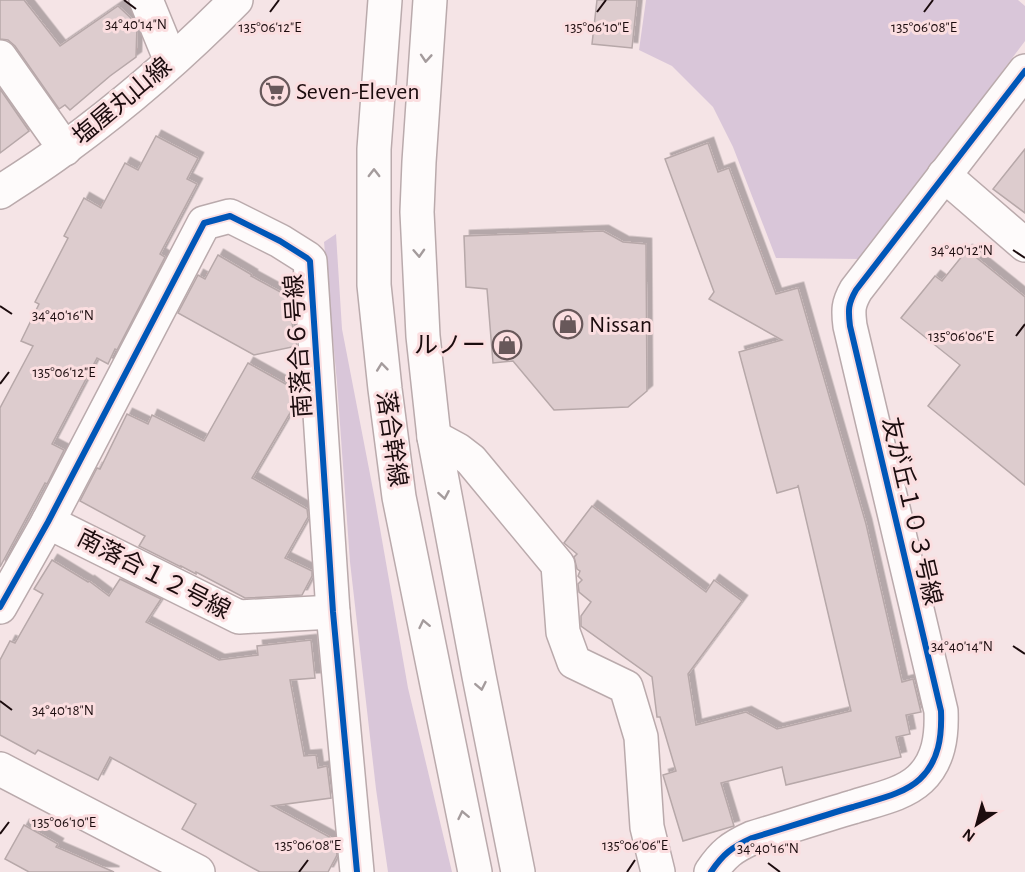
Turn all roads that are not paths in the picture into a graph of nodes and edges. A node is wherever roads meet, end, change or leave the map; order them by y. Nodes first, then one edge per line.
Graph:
1 (146, 0) edge
2 (236, 0) edge
3 (385, 0) edge
4 (430, 0) edge
5 (0, 57) edge
6 (171, 60) junction
7 (1025, 71) edge
8 (64, 148) junction
9 (944, 176) junction
10 (0, 192) edge
11 (1025, 245) edge
12 (434, 437) junction
13 (48, 522) junction
14 (0, 607) edge
15 (333, 612) junction
16 (4, 782) edge
17 (198, 872) edge
18 (357, 872) edge
19 (475, 872) edge
20 (518, 872) edge
21 (658, 872) edge
22 (711, 872) edge

1 - 6 street
2 - 6 street, 塩屋丸山線
19 -> 3 street, 落合幹線
4 -> 12 street, 落合幹線
5 - 8 street
6 - 8 street, 塩屋丸山線
7 - 9 street, 友が丘１０３号線
8 - 10 street, 塩屋丸山線
9 - 11 street
9 - 22 street, 友が丘１０３号線
12 -> 20 street, 落合幹線
12 - 21 street
13 - 14 street, 南落合６号線
13 - 15 street, 南落合１２号線
13 - 15 street, 南落合６号線
15 - 18 street, 南落合６号線
16 - 17 street

